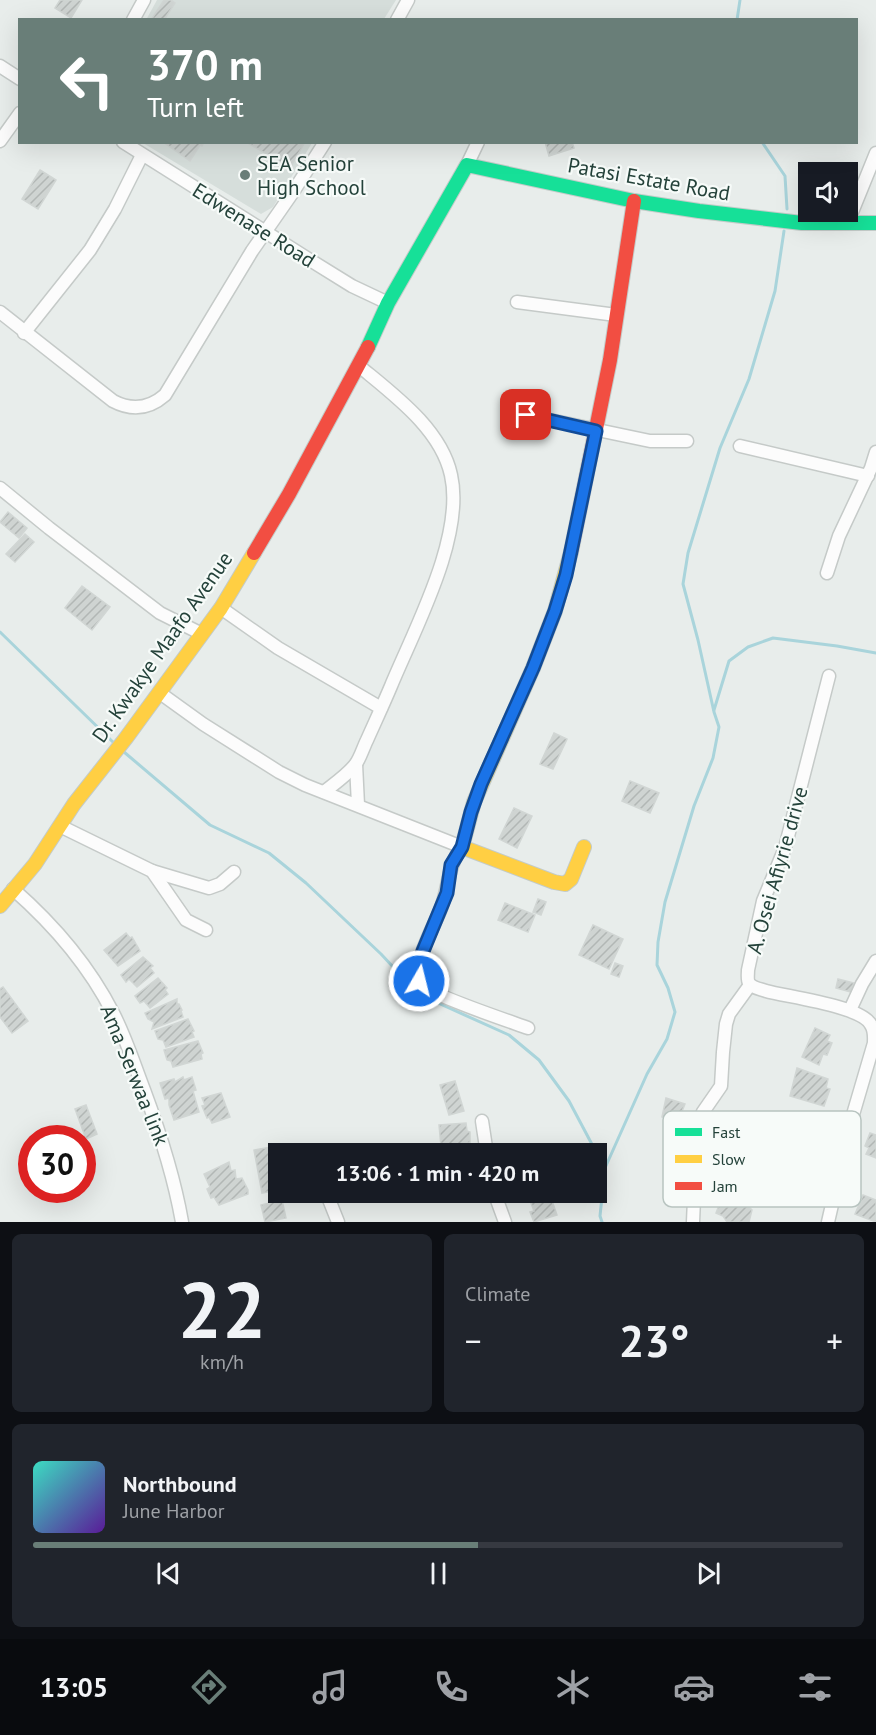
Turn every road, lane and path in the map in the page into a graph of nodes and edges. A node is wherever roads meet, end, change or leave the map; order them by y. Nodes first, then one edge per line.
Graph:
1 (144, 0) edge
2 (408, 0) edge
3 (133, 18) edge
4 (398, 18) edge
5 (0, 66) edge
6 (18, 78) edge
7 (18, 116) edge
8 (0, 141) edge
9 (126, 144) edge
10 (324, 144) edge
11 (477, 144) edge
12 (876, 153) edge
13 (142, 155) junction
14 (467, 165) junction
15 (858, 197) edge
16 (634, 201) junction
17 (848, 222) joint
18 (876, 223) edge
19 (265, 231) junction
20 (517, 302) dead end
21 (388, 303) junction
22 (0, 312) edge
23 (616, 315) junction
24 (24, 333) junction
25 (360, 366) junction
26 (526, 415) dead end
27 (596, 431) junction
28 (687, 441) dead end
29 (740, 446) dead end
30 (876, 452) edge
31 (868, 476) junction
32 (0, 488) edge
33 (827, 573) dead end
34 (221, 608) junction
35 (202, 634) junction
36 (829, 676) dead end
37 (160, 693) junction
38 (381, 708) junction
39 (356, 765) junction
40 (324, 792) junction
41 (358, 805) junction
42 (60, 826) junction
43 (462, 847) junction
44 (584, 847) dead end
45 (152, 870) junction
46 (234, 872) dead end
47 (13, 889) junction
48 (0, 906) edge
49 (206, 930) dead end
50 (876, 961) edge
51 (750, 985) junction
52 (850, 1010) junction
53 (528, 1028) dead end
54 (863, 1084) junction
55 (876, 1089) edge
56 (704, 1111) edge
57 (854, 1111) edge
58 (482, 1120) dead end
59 (485, 1143) edge
60 (330, 1203) edge
61 (498, 1203) edge
62 (694, 1207) edge
63 (831, 1207) edge
64 (182, 1222) edge
65 (338, 1222) edge
66 (505, 1222) edge
67 (693, 1222) edge
68 (828, 1222) edge

1 - 3 street
2 - 4 street
5 - 6 street
7 - 8 street
9 - 13 street, Edwenase Road
10 - 19 street
11 - 14 street
12 - 15 street
13 - 19 street, Edwenase Road
13 - 24 street
14 - 16 street, Patasi Estate Road
14 - 21 street
16 - 17 street, Patasi Estate Road
16 - 23 street
17 - 18 street, Patasi Estate Road
19 - 21 street, Edwenase Road
19 - 24 street
20 - 23 street
21 - 25 street, Dr. Kwakye Maafo Avenue
22 - 24 street
23 - 27 street
25 - 34 street, Dr. Kwakye Maafo Avenue
25 - 38 street
26 - 27 street
27 - 28 street
27 - 43 street
29 - 31 street
30 - 31 street
31 - 33 street
32 - 35 street
34 - 35 street, Dr. Kwakye Maafo Avenue
34 - 38 street
35 - 37 street, Dr. Kwakye Maafo Avenue
36 - 51 street, A. Osei Afiyrie drive
37 - 40 street
37 - 42 street, Dr. Kwakye Maafo Avenue
38 - 39 street
39 - 40 street
39 - 41 street
40 - 41 street
41 - 43 street
42 - 45 street
42 - 47 street, Dr. Kwakye Maafo Avenue
43 - 44 street
43 - 53 street
45 - 46 street
45 - 49 street
47 - 48 street, Dr. Kwakye Maafo Avenue
47 - 64 street, Ama Serwaa link
50 - 52 street
51 - 52 street, A. Osei Afiyrie drive
51 - 56 street
52 - 54 street, A. Osei Afiyrie drive
54 - 55 street
54 - 57 street, A. Osei Afiyrie drive
58 - 59 street
60 - 65 street
61 - 66 street
62 - 67 street
63 - 68 street, A. Osei Afiyrie drive

